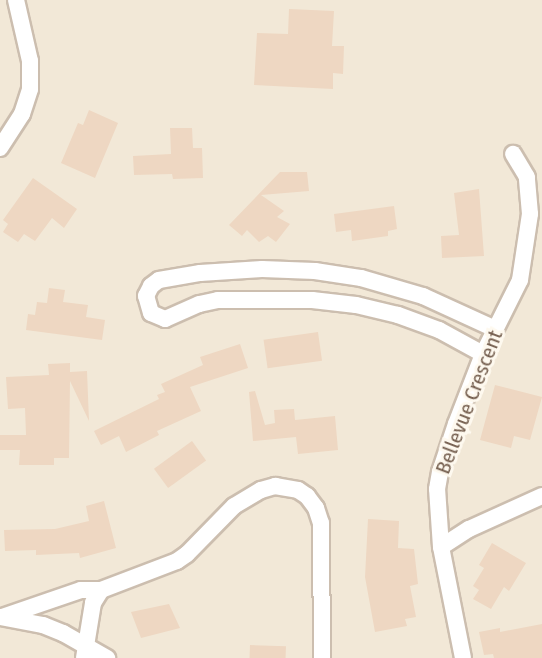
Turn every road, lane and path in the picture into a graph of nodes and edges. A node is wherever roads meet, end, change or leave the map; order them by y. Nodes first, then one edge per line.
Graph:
1 (16, 0) edge
2 (0, 148) edge
3 (513, 154) dead end
4 (495, 328) junction
5 (483, 354) junction
6 (542, 496) edge
7 (441, 547) junction
8 (101, 590) junction
9 (1, 617) edge
10 (85, 651) edge
11 (107, 658) edge
12 (322, 658) edge
13 (463, 658) edge

1 - 2 street
3 - 4 street, Bellevue Crescent
4 - 5 street, Bellevue Crescent
4 - 5 street
5 - 7 street, Bellevue Crescent
6 - 7 street
7 - 13 street, Bellevue Crescent
8 - 9 street
8 - 10 street
8 - 12 street
9 - 10 street
10 - 11 street

